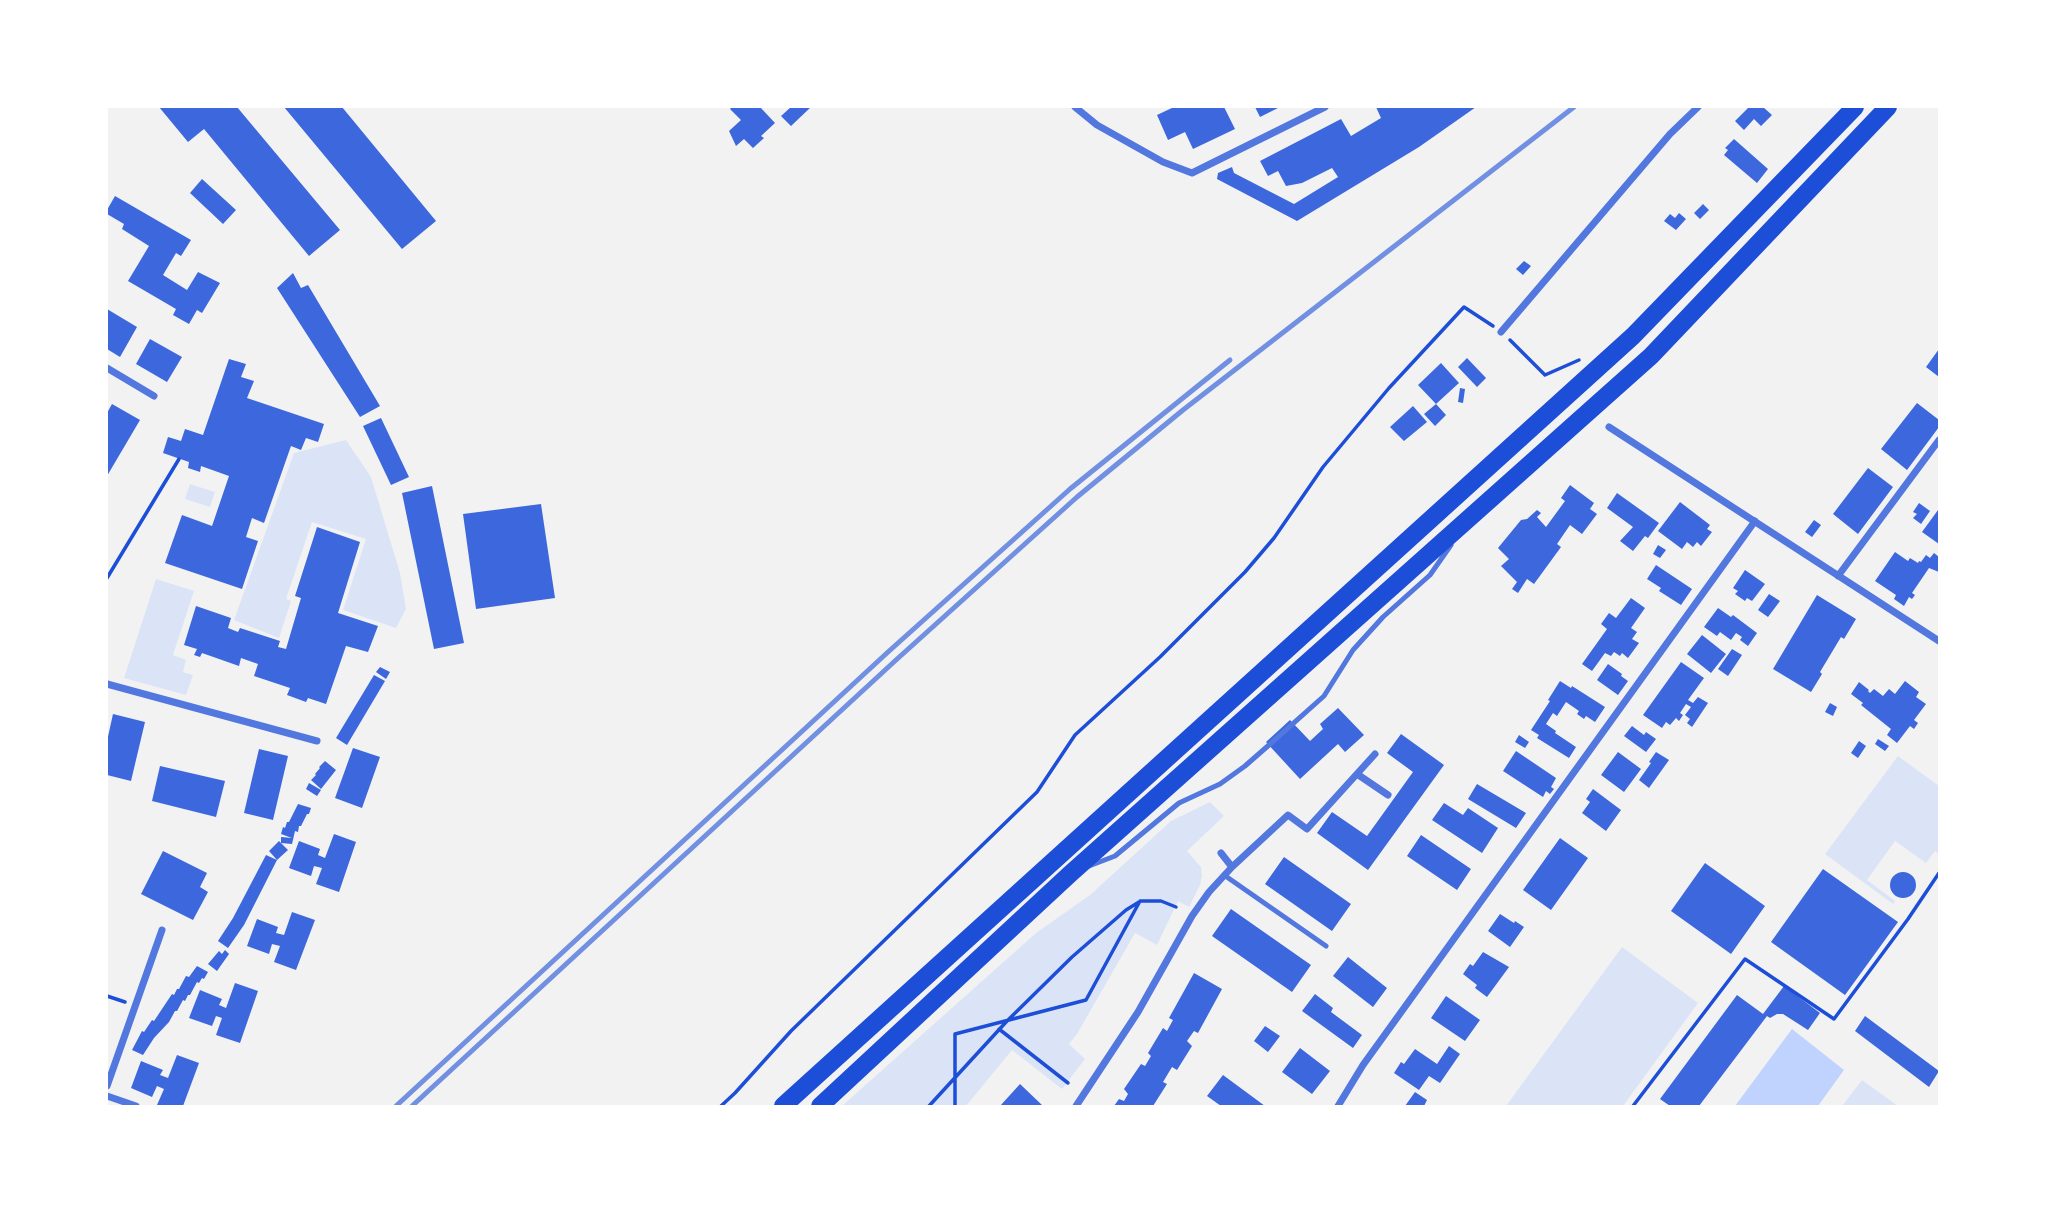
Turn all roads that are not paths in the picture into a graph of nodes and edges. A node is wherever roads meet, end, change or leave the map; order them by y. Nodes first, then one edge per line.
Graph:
1 (1075, 107) edge
2 (1325, 107) edge
3 (1698, 107) edge
4 (1855, 107) edge
5 (1888, 107) edge
6 (1501, 332) road end
7 (107, 368) edge
8 (154, 396) dead end
9 (1609, 427) dead end
10 (1939, 440) edge
11 (1755, 521) junction
12 (1466, 522) junction
13 (1838, 576) junction
14 (1939, 641) edge
15 (107, 684) edge
16 (317, 741) dead end
17 (1375, 754) dead end
18 (1357, 774) junction
19 (1388, 796) dead end
20 (1221, 853) dead end
21 (1232, 867) junction
22 (1070, 874) junction
23 (1224, 875) junction
24 (162, 930) dead end
25 (1326, 947) dead end
26 (107, 1086) edge
27 (107, 1096) edge
28 (136, 1106) edge
29 (783, 1106) edge
30 (820, 1106) edge
31 (1076, 1106) edge
32 (1338, 1106) edge

1 - 2 street
3 - 6 street
4 - 29 highway
5 - 12 highway
7 - 8 street
9 - 11 street
10 - 13 street
11 - 13 street
11 - 32 street
12 - 22 highway
12 - 22 lane
13 - 14 street
15 - 16 street
17 - 18 street
18 - 19 street
18 - 21 street
20 - 21 street
21 - 23 street
22 - 30 highway
23 - 25 lane
23 - 31 street
24 - 26 street
27 - 28 street

